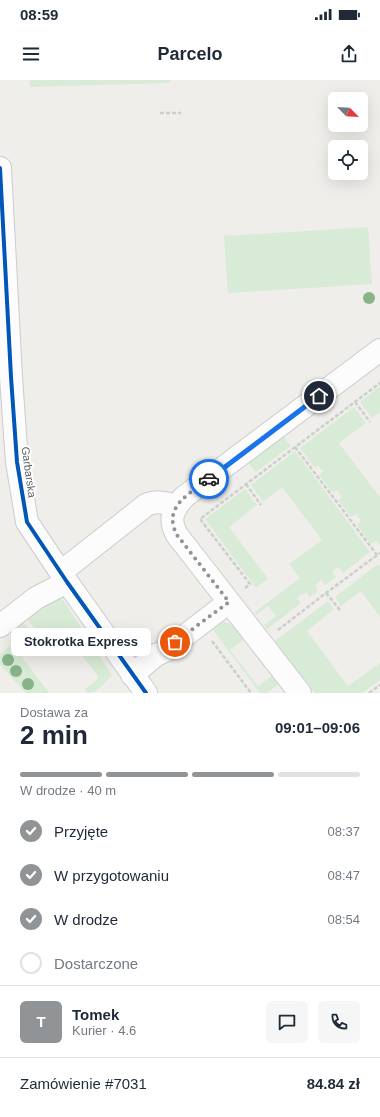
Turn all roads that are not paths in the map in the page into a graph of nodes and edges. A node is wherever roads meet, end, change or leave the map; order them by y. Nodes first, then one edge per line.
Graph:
1 (0, 177) edge
2 (380, 350) edge
3 (3, 377) edge
4 (177, 506) junction
5 (64, 577) junction
6 (235, 596) junction
7 (0, 626) edge
8 (132, 675) junction
9 (146, 693) edge
10 (300, 693) edge

1 - 3 street, Garbarska
2 - 4 street
3 - 5 street, Garbarska
4 - 5 street
4 - 6 street
5 - 7 street
5 - 8 street, Garbarska
6 - 8 street
6 - 10 street
8 - 9 street, Garbarska

